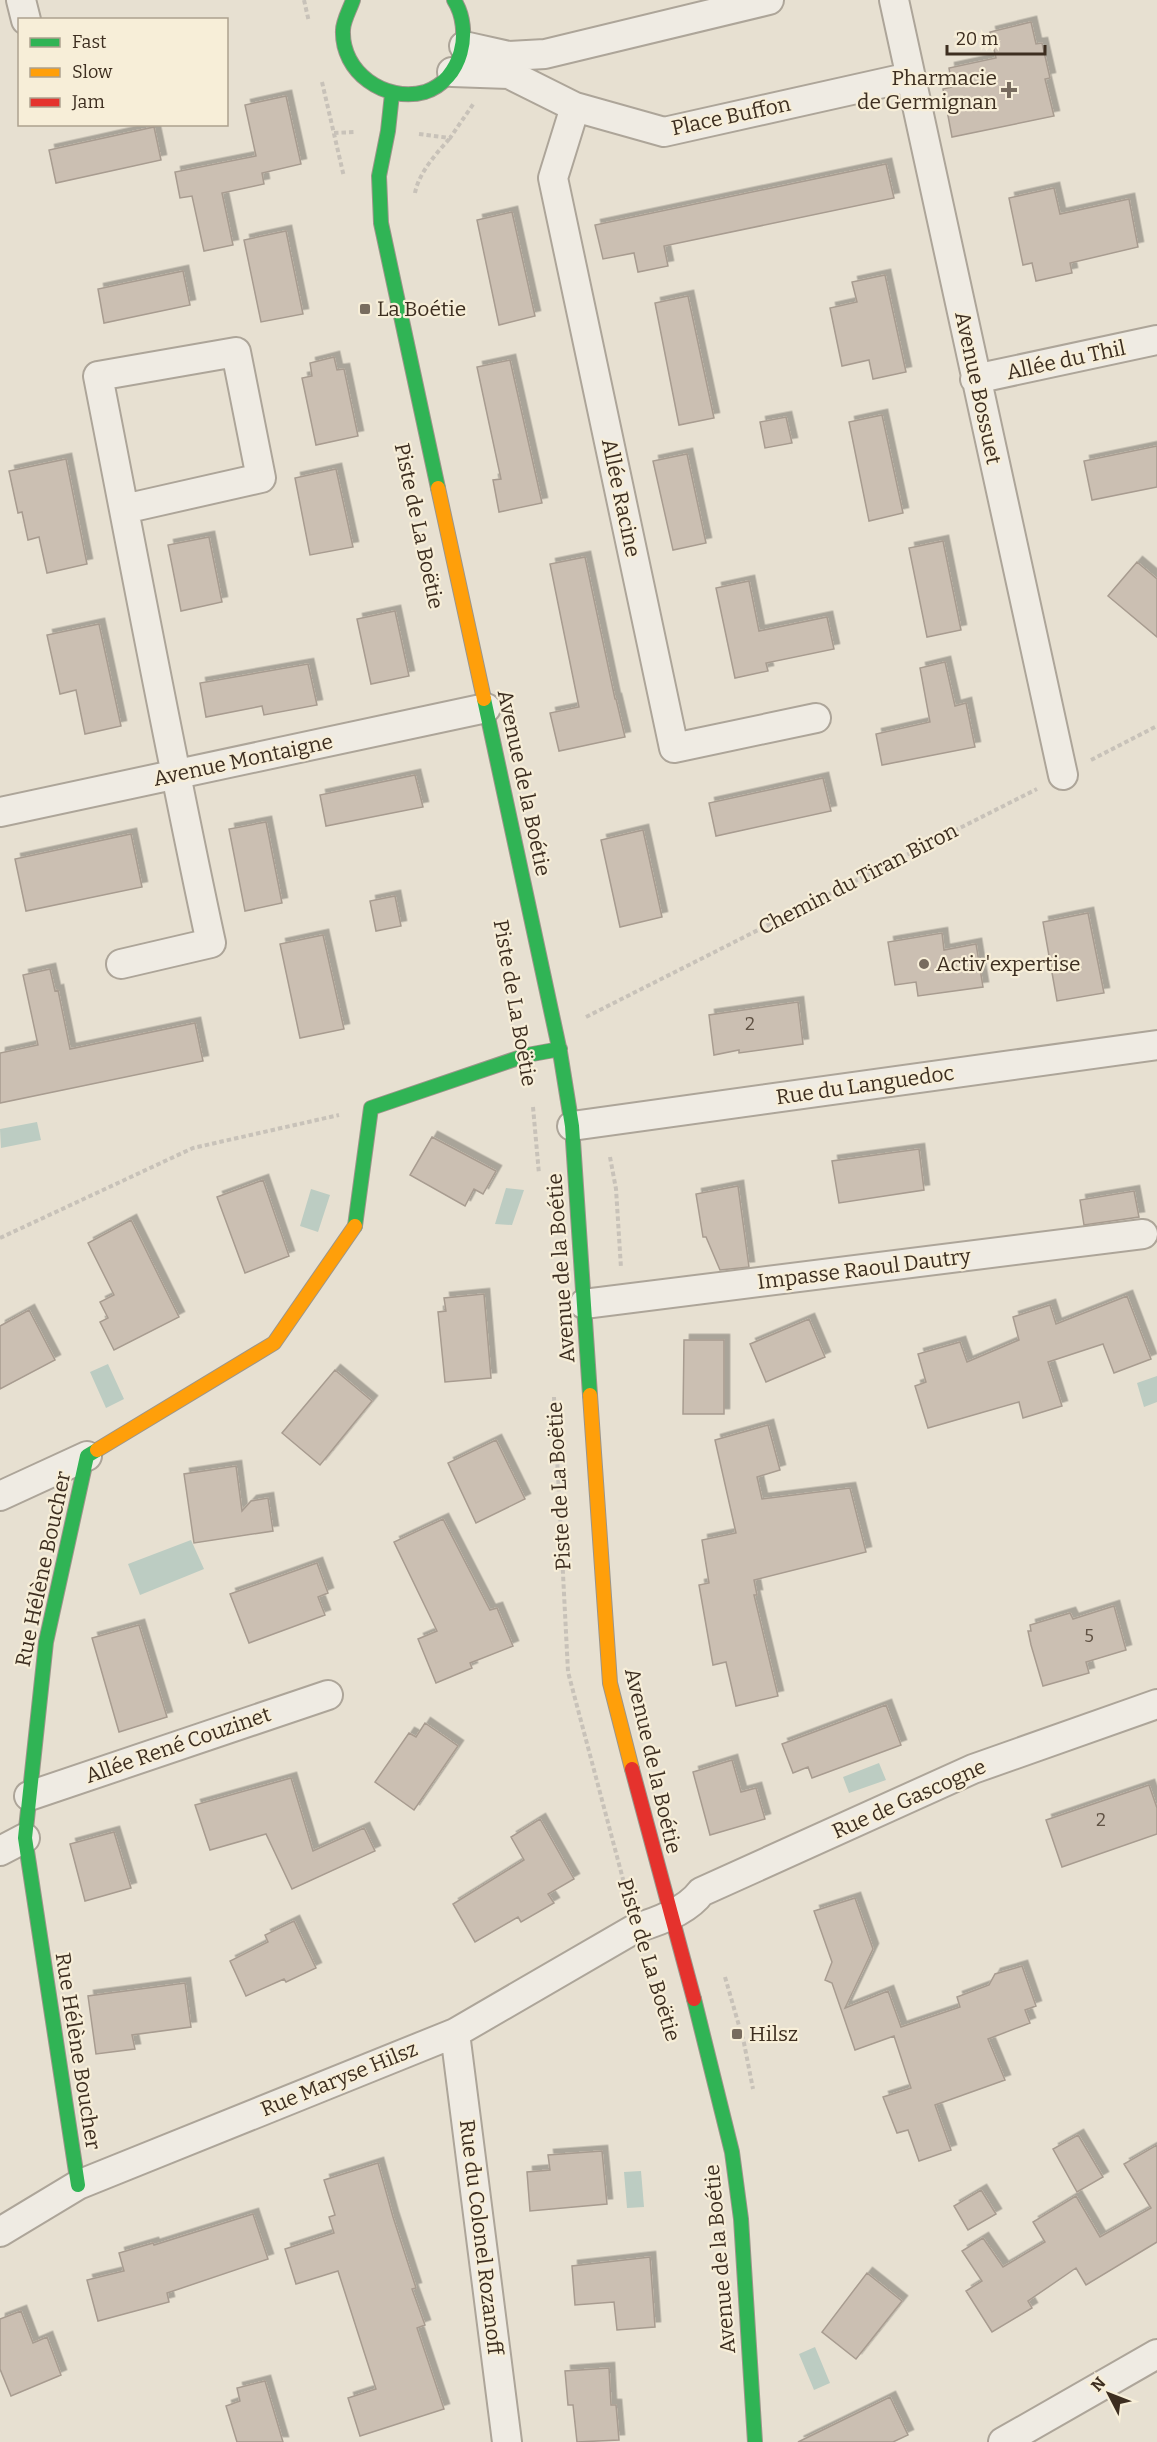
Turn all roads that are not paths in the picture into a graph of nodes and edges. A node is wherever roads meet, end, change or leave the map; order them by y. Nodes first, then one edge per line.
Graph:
1 (21, 0) edge
2 (353, 0) edge
3 (454, 0) edge
4 (769, 0) edge
5 (894, 0) edge
6 (26, 18) edge
7 (464, 46) junction
8 (452, 72) junction
9 (910, 76) junction
10 (392, 94) junction
11 (575, 107) junction
12 (1157, 340) edge
13 (975, 379) junction
14 (124, 509) junction
15 (486, 708) junction
16 (816, 718) dead end
17 (175, 776) junction
18 (1063, 776) road end
19 (0, 812) edge
20 (121, 964) dead end
21 (1157, 1045) edge
22 (560, 1049) junction
23 (572, 1126) junction
24 (1143, 1234) dead end
25 (584, 1304) junction
26 (87, 1456) junction
27 (0, 1496) edge
28 (328, 1695) dead end
29 (1157, 1704) edge
30 (29, 1796) junction
31 (25, 1838) junction
32 (0, 1851) edge
33 (671, 1913) junction
34 (455, 2033) junction
35 (78, 2185) junction
36 (0, 2232) edge
37 (1157, 2354) edge
38 (507, 2442) edge
39 (755, 2442) edge
40 (1003, 2442) edge

1 - 6 street
2 - 10 main road
3 - 7 main road
4 - 7 street
5 - 9 street, Avenue Bossuet
7 - 8 main road
8 - 10 main road
8 - 11 street, Place Buffon
9 - 11 street, Place Buffon
9 - 13 street, Avenue Bossuet
10 - 15 main road, Avenue de la Boétie
11 - 16 street, Allée Racine
12 - 13 street, Allée du Thil
13 - 18 street, Avenue Bossuet
14 - 14 street
14 - 17 street
15 - 17 street, Avenue Montaigne
15 - 22 main road, Avenue de la Boétie
17 - 19 street, Avenue Montaigne
17 - 20 street
21 - 23 street, Rue du Languedoc
22 - 23 main road, Avenue de la Boétie
22 - 26 main road, Rue Hélène Boucher
23 - 25 main road, Avenue de la Boétie
24 - 25 street, Impasse Raoul Dautry
25 - 33 main road, Avenue de la Boétie
26 - 27 street
26 - 30 main road, Rue Hélène Boucher
28 - 30 street, Allée René Couzinet
29 - 33 street, Rue de Gascogne
30 - 31 main road, Rue Hélène Boucher
31 - 32 street
31 - 35 main road, Rue Hélène Boucher
33 - 34 street, Rue Maryse Hilsz
33 - 39 main road, Avenue de la Boétie
34 - 35 street, Rue Maryse Hilsz
34 - 38 street, Rue du Colonel Rozanoff
35 - 36 street, Rue Maryse Hilsz
37 - 40 street

